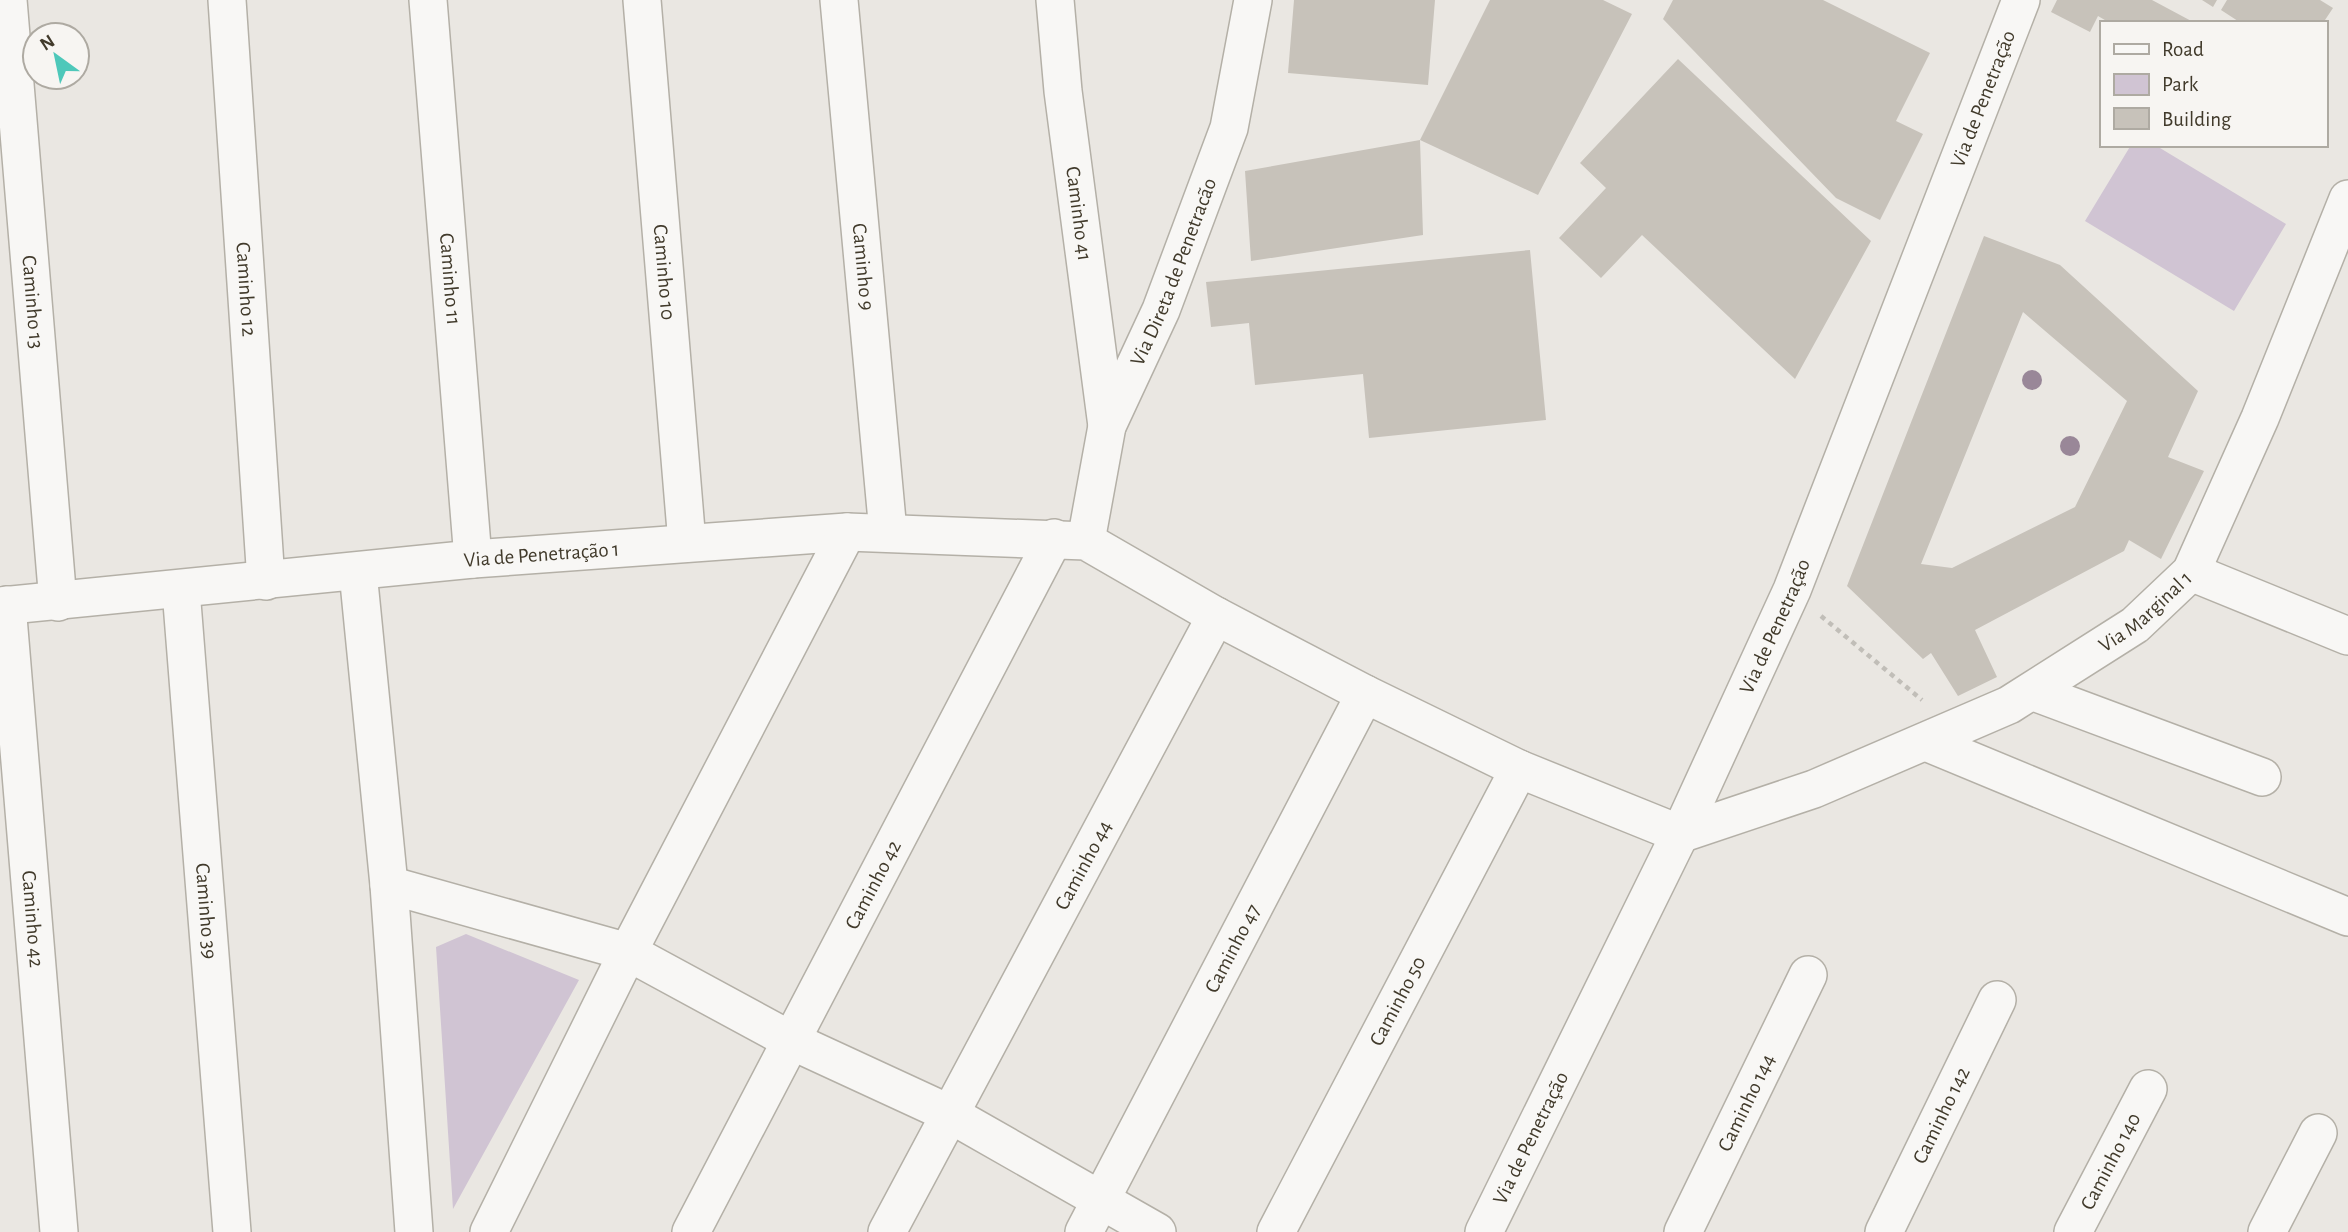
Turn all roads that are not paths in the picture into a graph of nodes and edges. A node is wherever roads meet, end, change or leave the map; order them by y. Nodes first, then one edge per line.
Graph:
1 (8, 0) edge
2 (228, 0) edge
3 (428, 0) edge
4 (642, 0) edge
5 (839, 0) edge
6 (1055, 0) edge
7 (1253, 0) edge
8 (2021, 0) edge
9 (2348, 198) edge
10 (1107, 426) junction
11 (847, 532) junction
12 (888, 532) junction
13 (1070, 540) junction
14 (687, 543) junction
15 (473, 559) junction
16 (358, 572) junction
17 (2191, 572) junction
18 (266, 581) junction
19 (181, 590) junction
20 (58, 602) junction
21 (4, 606) edge
22 (1216, 616) junction
23 (2348, 636) edge
24 (1365, 694) junction
25 (2021, 699) junction
26 (1926, 742) junction
27 (1519, 769) junction
28 (2262, 777) dead end
29 (1680, 834) junction
30 (389, 885) junction
31 (2348, 917) edge
32 (628, 952) junction
33 (1808, 975) dead end
34 (1997, 1000) dead end
35 (792, 1041) junction
36 (2148, 1089) dead end
37 (948, 1113) junction
38 (2318, 1133) dead end
39 (1092, 1217) edge
40 (59, 1232) edge
41 (232, 1232) edge
42 (414, 1232) edge
43 (489, 1232) edge
44 (691, 1232) edge
45 (887, 1232) edge
46 (1157, 1232) edge
47 (1276, 1232) edge
48 (1484, 1232) edge
49 (1683, 1232) edge
50 (1884, 1232) edge
51 (2073, 1232) edge
52 (2267, 1232) edge

1 - 20 street, Caminho 13
2 - 18 street, Caminho 12
3 - 15 street, Caminho 11
4 - 14 street, Caminho 10
5 - 12 street, Caminho 9
6 - 10 street, Caminho 41
7 - 10 street, Via Direta de Penetracão
8 - 29 street, Via de Penetração
9 - 17 street, Via Marginal 1
10 - 13 street, Via Direta de Penetracão
11 - 12 street, Via de Penetração 1
11 - 14 street, Via de Penetração 1
11 - 32 street
12 - 13 street, Via de Penetração 1
13 - 22 street
13 - 35 street, Caminho 42
14 - 15 street, Via de Penetração 1
15 - 16 street, Via de Penetração 1
16 - 18 street, Via de Penetração 1
16 - 30 street
17 - 23 street
17 - 25 street, Via Marginal 1
18 - 19 street, Via de Penetração 1
19 - 20 street, Via de Penetração 1
19 - 41 street, Caminho 39
20 - 21 street, Via de Penetração 1
21 - 40 street, Caminho 42
22 - 24 street
22 - 37 street, Caminho 44
24 - 27 street
24 - 39 street, Caminho 47
25 - 26 street, Via Marginal 1
25 - 28 street
26 - 29 street, Via Marginal 1
26 - 31 street
27 - 29 street
27 - 47 street, Caminho 50
29 - 48 street, Via de Penetração
30 - 32 street
30 - 42 street
32 - 35 street
32 - 43 street
33 - 49 street, Caminho 144
34 - 50 street, Caminho 142
35 - 37 street
35 - 44 street, Caminho 42
36 - 51 street, Caminho 140
37 - 39 street
37 - 45 street, Caminho 44
38 - 52 street
39 - 46 street

